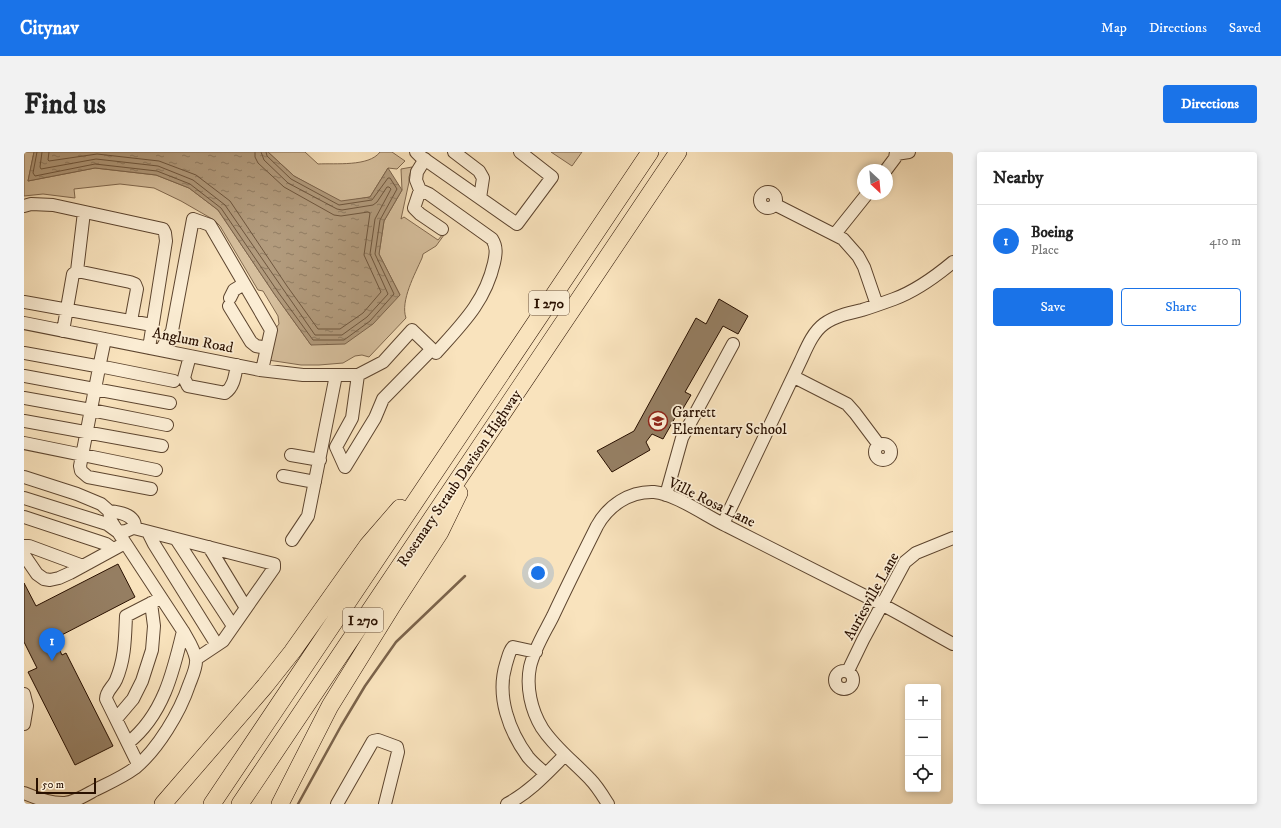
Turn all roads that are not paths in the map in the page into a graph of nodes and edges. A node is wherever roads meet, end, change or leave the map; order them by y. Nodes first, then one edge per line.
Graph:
1 (454, 152) edge
2 (520, 152) edge
3 (650, 152) edge
4 (678, 152) edge
5 (909, 152) edge
6 (896, 153) edge
7 (420, 156) edge
8 (890, 164) edge
9 (420, 190) junction
10 (480, 198) junction
11 (862, 200) edge
12 (776, 205) dead end
13 (24, 206) edge
14 (84, 212) junction
15 (442, 229) dead end
16 (835, 234) junction
17 (953, 262) edge
18 (77, 271) junction
19 (244, 284) junction
20 (24, 302) edge
21 (877, 305) junction
22 (66, 310) junction
23 (131, 321) junction
24 (24, 323) edge
25 (152, 325) junction
26 (63, 331) junction
27 (106, 339) junction
28 (733, 344) dead end
29 (149, 348) junction
30 (267, 348) junction
31 (432, 349) junction
32 (161, 350) junction
33 (24, 353) edge
34 (190, 356) junction
35 (100, 365) junction
36 (238, 365) junction
37 (262, 370) junction
38 (358, 374) junction
39 (336, 375) junction
40 (24, 376) edge
41 (794, 377) junction
42 (174, 381) dead end
43 (95, 389) junction
44 (24, 398) edge
45 (170, 403) dead end
46 (91, 410) junction
47 (24, 421) edge
48 (167, 425) dead end
49 (87, 432) junction
50 (486, 436) junction
51 (24, 443) edge
52 (879, 445) dead end
53 (162, 446) dead end
54 (448, 453) junction
55 (82, 455) junction
56 (291, 455) dead end
57 (320, 460) junction
58 (156, 470) dead end
59 (283, 476) dead end
60 (24, 477) edge
61 (315, 482) junction
62 (151, 489) dead end
63 (666, 495) junction
64 (24, 498) edge
65 (109, 511) junction
66 (24, 517) edge
67 (723, 524) junction
68 (134, 528) junction
69 (118, 532) junction
70 (148, 532) junction
71 (953, 538) edge
72 (176, 539) junction
73 (292, 540) dead end
74 (125, 543) junction
75 (24, 546) edge
76 (209, 548) junction
77 (113, 549) junction
78 (24, 555) edge
79 (83, 566) junction
80 (156, 600) junction
81 (883, 605) junction
82 (246, 608) junction
83 (233, 626) junction
84 (183, 631) junction
85 (953, 644) edge
86 (217, 645) junction
87 (536, 652) junction
88 (196, 659) junction
89 (848, 671) dead end
90 (24, 694) edge
91 (25, 709) edge
92 (116, 719) junction
93 (24, 724) edge
94 (128, 743) junction
95 (565, 755) junction
96 (138, 764) junction
97 (546, 774) junction
98 (24, 793) edge
99 (162, 804) edge
100 (212, 804) edge
101 (240, 804) edge
102 (280, 804) edge
103 (337, 804) edge
104 (385, 804) edge
105 (507, 804) edge
106 (608, 804) edge

1 - 10 street
2 - 10 street
3 - 54 highway, Rosemary Straub Davison Highway / I 270
4 - 50 highway, Rosemary Straub Davison Highway / I 270
5 - 6 street
6 - 8 street
7 - 9 street
7 - 10 street
9 - 15 street
9 - 31 street
11 - 16 street
12 - 16 street
13 - 14 street
14 - 18 street
14 - 25 street
16 - 21 street
17 - 21 street
18 - 22 street
18 - 23 street
19 - 30 street
19 - 30 street
19 - 32 street
20 - 22 street
21 - 41 street
22 - 23 street
22 - 26 street
23 - 25 street
24 - 26 street, Anglum Road
25 - 29 street
26 - 27 street, Anglum Road
27 - 29 street, Anglum Road
27 - 35 street
28 - 63 street
29 - 32 street, Anglum Road
30 - 37 street
31 - 38 street
31 - 38 street
32 - 34 street, Anglum Road
33 - 35 street
34 - 36 street, Anglum Road
34 - 36 street
35 - 42 street
35 - 43 street
36 - 37 street, Anglum Road
37 - 39 street, Anglum Road
38 - 39 street, Anglum Road
39 - 57 street
40 - 43 street
41 - 52 street
41 - 67 street
43 - 45 street
43 - 46 street
44 - 46 street
46 - 48 street
46 - 49 street
47 - 49 street
49 - 53 street
49 - 55 street
50 - 101 highway, Rosemary Straub Davison Highway / I 270
50 - 102 highway
51 - 55 street
54 - 99 highway
54 - 100 highway, Rosemary Straub Davison Highway / I 270
55 - 58 street
55 - 62 street
56 - 57 street
57 - 61 street
59 - 61 street
60 - 65 street
61 - 73 street
63 - 67 street, Ville Rosa Lane
63 - 87 street, Ville Rosa Lane
64 - 69 street
65 - 68 street
65 - 69 street
66 - 77 street
67 - 81 street, Ville Rosa Lane
68 - 69 street
68 - 70 street
69 - 74 street
70 - 72 street
70 - 86 street
71 - 81 street, Auriesville Lane
72 - 76 street
72 - 83 street
74 - 77 street
74 - 80 street
75 - 79 street
76 - 82 street
76 - 82 street
77 - 79 street
78 - 79 street
80 - 84 street
80 - 92 street
80 - 92 street
81 - 85 street, Ville Rosa Lane
81 - 89 street, Auriesville Lane
82 - 83 street
83 - 86 street
84 - 88 street
84 - 94 street
86 - 88 street
87 - 95 street, Ville Rosa Lane
87 - 97 street
88 - 96 street
90 - 91 street
91 - 93 street
92 - 94 street
94 - 96 street
95 - 97 street
95 - 106 street, Ville Rosa Lane
96 - 98 street
97 - 105 street
103 - 104 street

